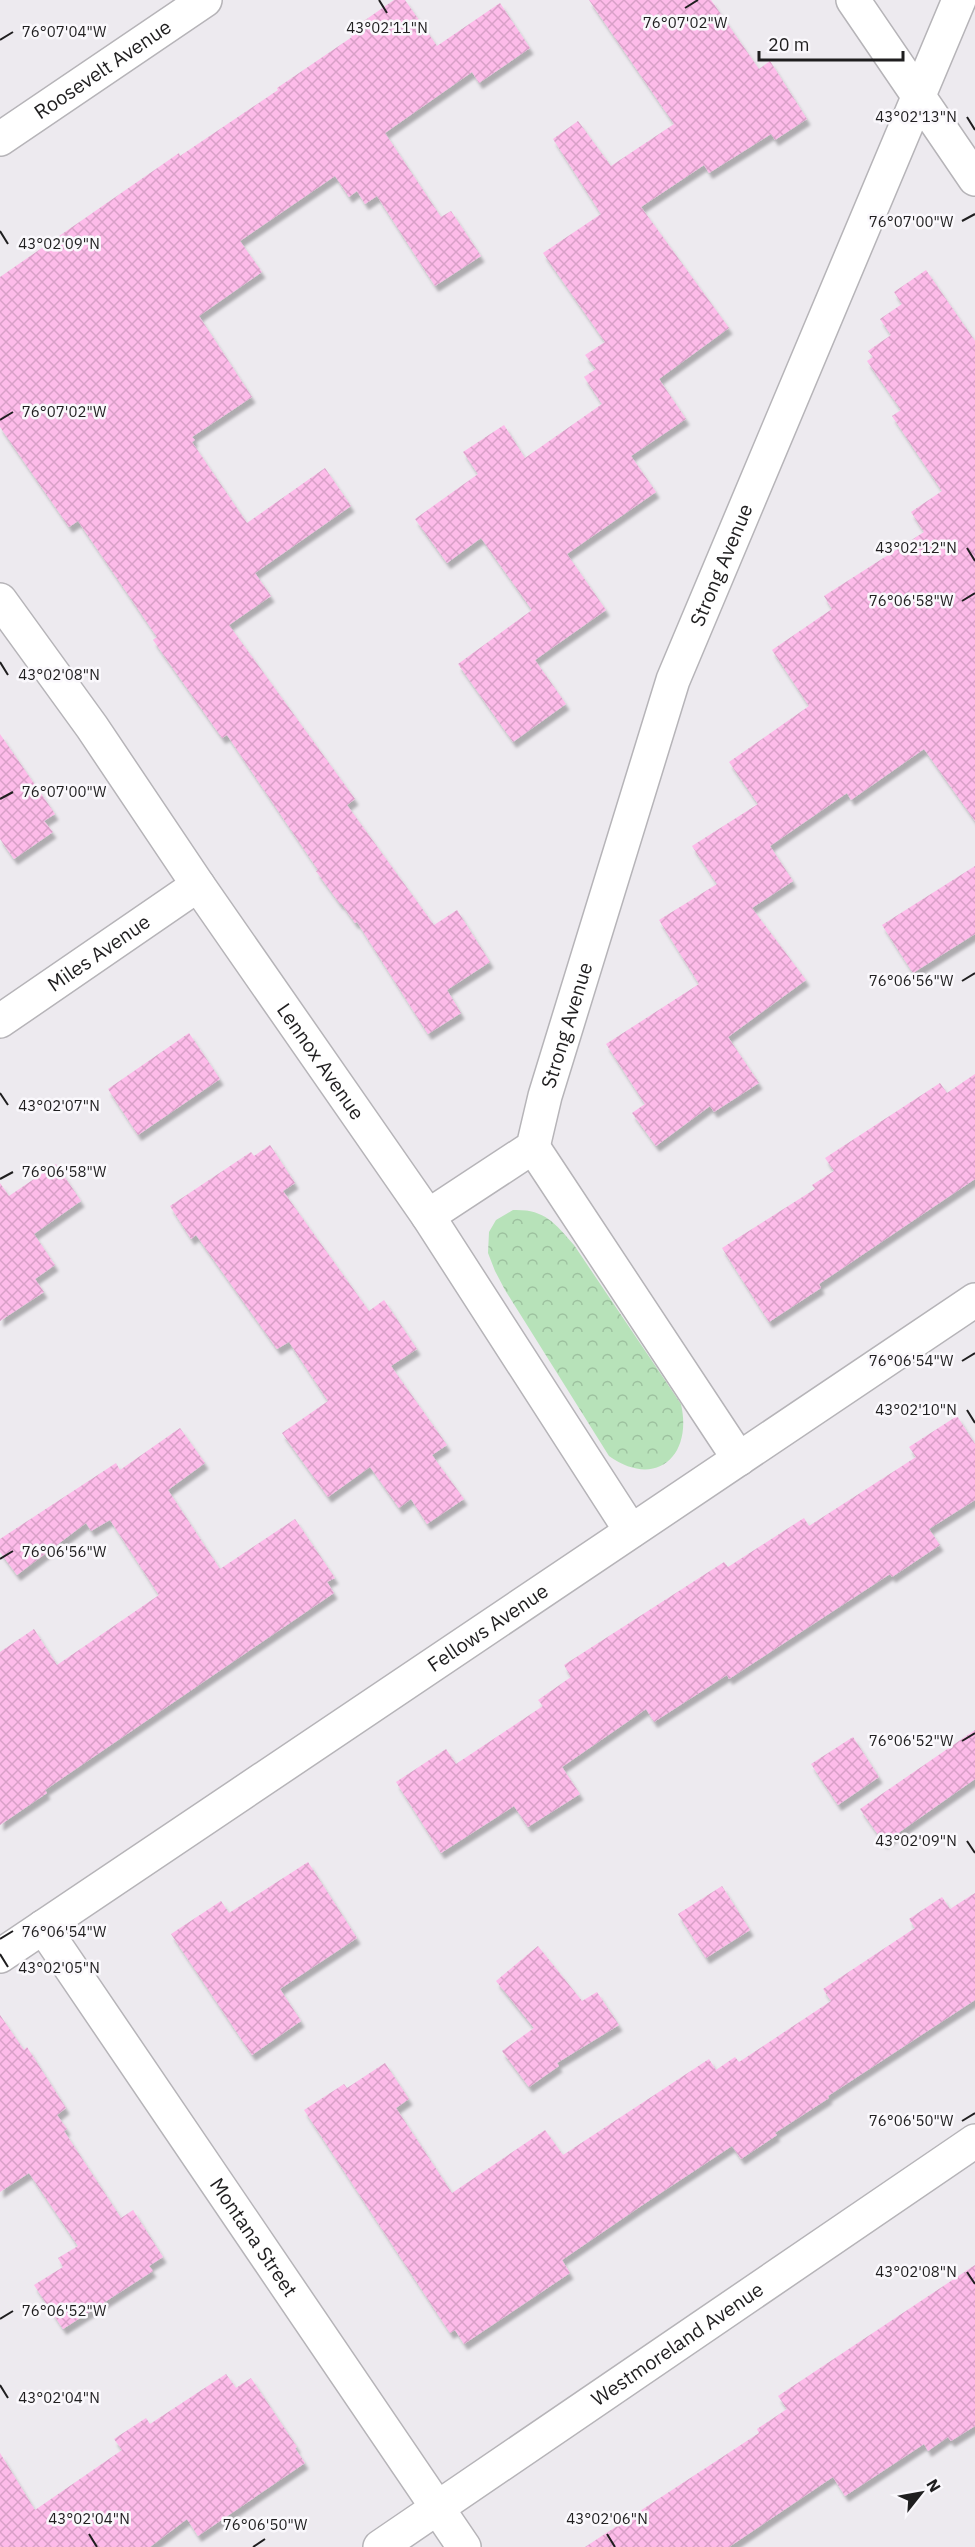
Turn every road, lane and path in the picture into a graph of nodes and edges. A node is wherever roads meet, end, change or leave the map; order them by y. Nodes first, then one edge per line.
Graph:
1 (205, 0) edge
2 (853, 0) edge
3 (959, 0) edge
4 (918, 96) junction
5 (0, 139) edge
6 (975, 179) edge
7 (0, 600) edge
8 (198, 885) junction
9 (0, 1021) edge
10 (533, 1147) junction
11 (428, 1216) junction
12 (975, 1300) edge
13 (739, 1459) junction
14 (631, 1531) junction
15 (43, 1927) junction
16 (0, 1956) edge
17 (975, 2141) edge
18 (438, 2509) junction
19 (380, 2547) edge
20 (464, 2547) edge

1 - 5 street, Roosevelt Avenue
2 - 4 street
3 - 4 street, Strong Avenue
4 - 6 street
4 - 10 street, Strong Avenue
7 - 8 street, Lennox Avenue
8 - 9 street, Miles Avenue
8 - 11 street, Lennox Avenue
10 - 11 street
10 - 13 street
11 - 14 street, Lennox Avenue
12 - 13 street, Fellows Avenue
13 - 14 street, Fellows Avenue
14 - 15 street, Fellows Avenue
15 - 16 street, Fellows Avenue
15 - 18 street, Montana Street
17 - 18 street, Westmoreland Avenue
18 - 19 street, Westmoreland Avenue
18 - 20 street, Montana Street

